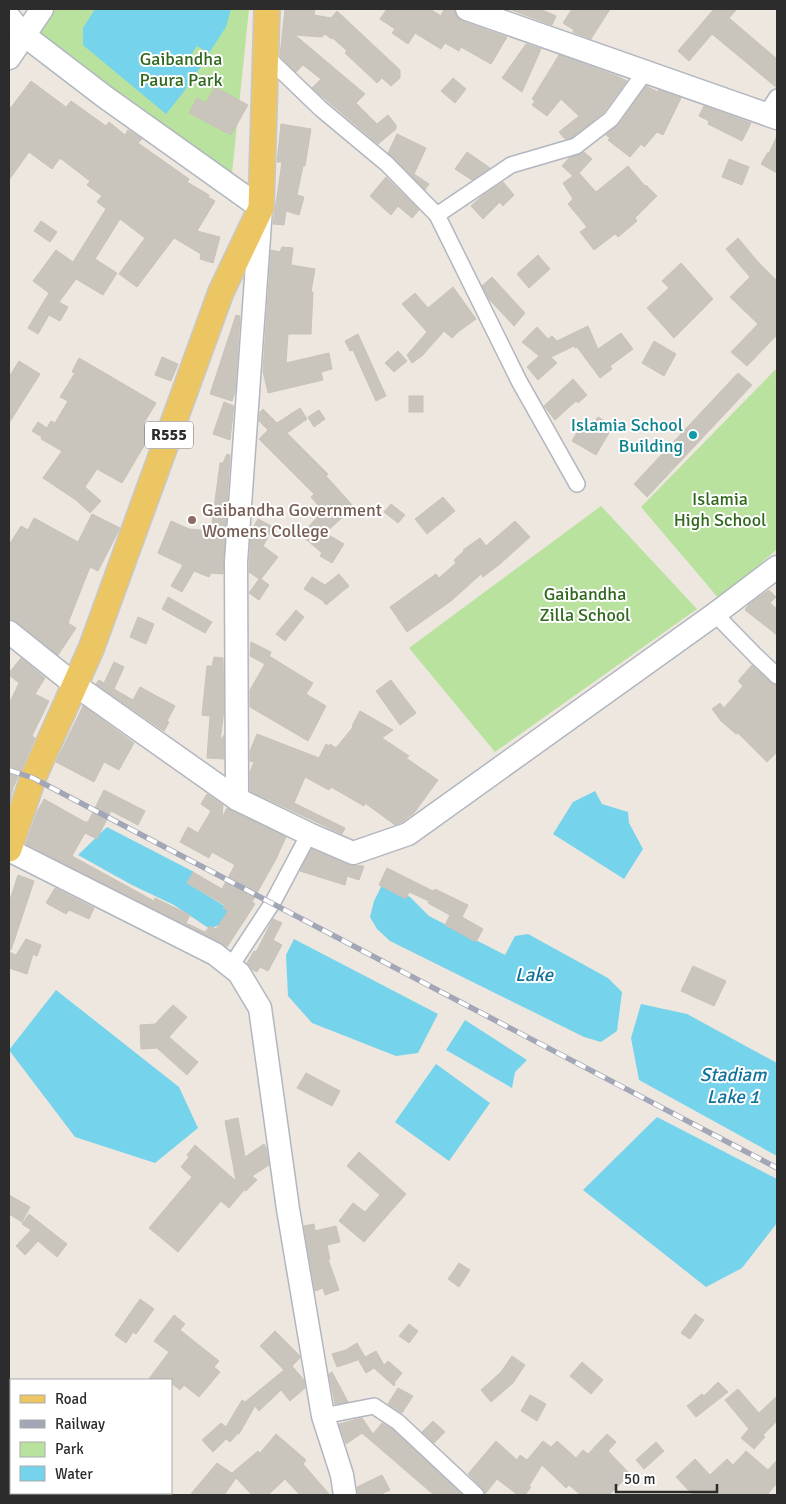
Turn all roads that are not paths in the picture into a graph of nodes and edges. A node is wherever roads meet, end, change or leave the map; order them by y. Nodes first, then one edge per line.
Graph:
1 (42, 9) edge
2 (267, 9) edge
3 (467, 9) edge
4 (9, 17) edge
5 (24, 35) junction
6 (266, 56) junction
7 (9, 58) edge
8 (645, 72) junction
9 (774, 110) edge
10 (261, 208) junction
11 (437, 215) junction
12 (577, 484) dead end
13 (777, 567) edge
14 (715, 614) junction
15 (9, 632) edge
16 (777, 676) edge
17 (74, 684) junction
18 (236, 799) junction
19 (310, 834) junction
20 (9, 849) edge
21 (230, 966) junction
22 (323, 1416) junction
23 (345, 1495) edge
24 (476, 1495) edge

1 - 5 street
2 - 6 main road, R555
3 - 8 street
4 - 5 street
5 - 7 street
5 - 10 street
6 - 10 main road, R555
6 - 11 street
8 - 9 street
8 - 11 street
10 - 17 main road, R555
10 - 18 street
11 - 12 street
13 - 14 street
14 - 16 street
14 - 19 street
15 - 17 street
17 - 18 street
17 - 20 main road, R555
18 - 19 street
19 - 21 street
20 - 21 street
21 - 22 street
22 - 23 street
22 - 24 street

